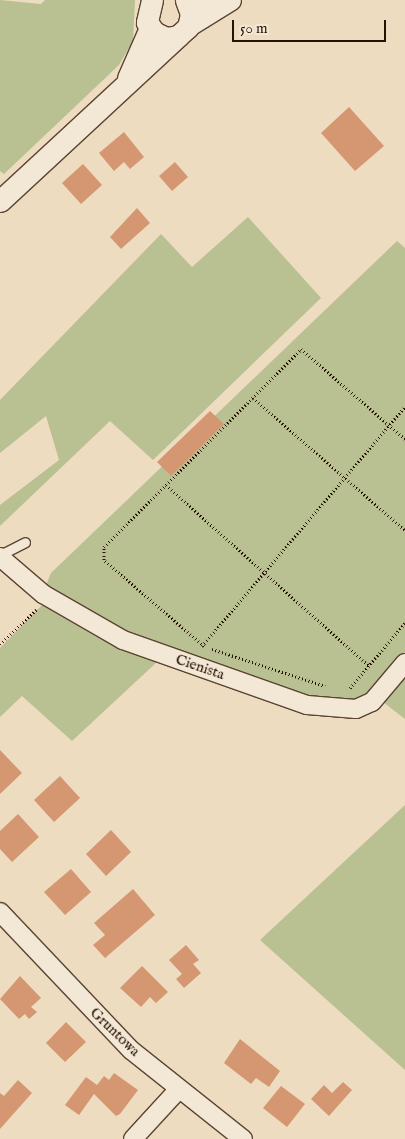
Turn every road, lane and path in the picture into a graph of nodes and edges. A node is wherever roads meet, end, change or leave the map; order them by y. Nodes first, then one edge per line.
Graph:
1 (152, 0) edge
2 (234, 1) edge
3 (187, 2) edge
4 (150, 28) junction
5 (182, 33) junction
6 (126, 82) junction
7 (0, 201) edge
8 (253, 398) junction
9 (405, 408) edge
10 (389, 426) junction
11 (405, 439) edge
12 (345, 478) junction
13 (166, 484) junction
14 (405, 530) edge
15 (25, 542) dead end
16 (0, 556) edge
17 (264, 572) junction
18 (46, 596) junction
19 (405, 623) edge
20 (0, 644) edge
21 (202, 646) junction
22 (405, 663) edge
23 (369, 666) junction
24 (332, 688) dead end
25 (341, 691) dead end
26 (0, 912) edge
27 (179, 1089) junction
28 (133, 1139) edge
29 (243, 1139) edge

1 - 4 street
2 - 3 street
2 - 5 street
3 - 5 street
4 - 5 street
4 - 6 street
5 - 6 street
6 - 7 street
8 - 10 path
8 - 12 path
8 - 13 path
9 - 10 path
10 - 11 path
10 - 12 path
12 - 14 path
12 - 17 path
13 - 17 path
13 - 21 path
15 - 16 lane
16 - 18 street, Cienista
17 - 21 path
17 - 23 path
18 - 20 path
18 - 22 street, Cienista
19 - 23 path
21 - 24 path
23 - 25 path
26 - 27 street, Gruntowa
27 - 28 street
27 - 29 street, Gruntowa

